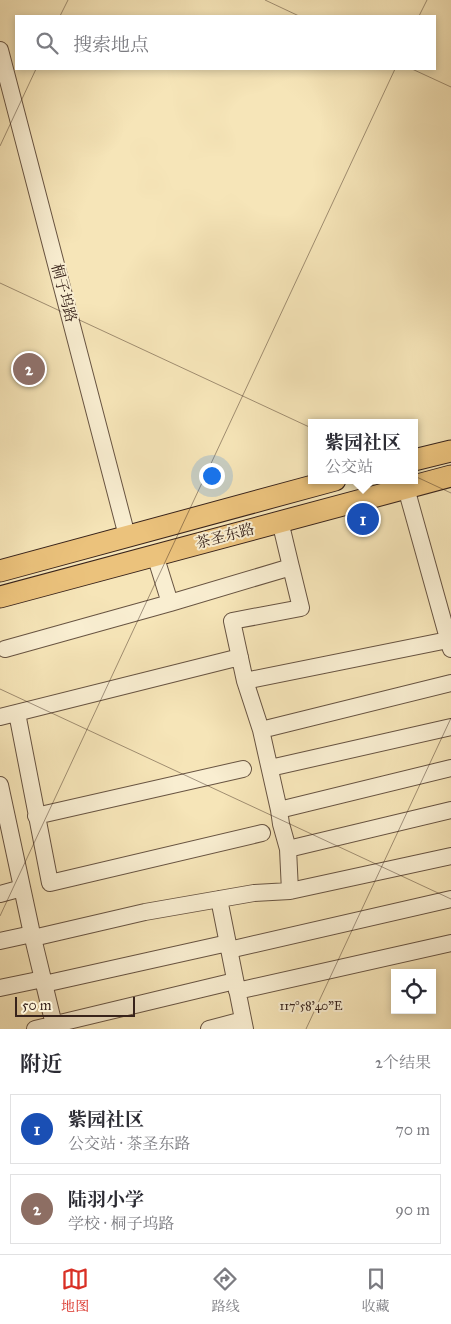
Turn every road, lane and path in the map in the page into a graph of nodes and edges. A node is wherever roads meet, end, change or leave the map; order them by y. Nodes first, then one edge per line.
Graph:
1 (0, 50) edge
2 (5, 90) edge
3 (451, 451) edge
4 (418, 459) edge
5 (451, 476) edge
6 (320, 484) edge
7 (406, 488) junction
8 (280, 522) junction
9 (127, 536) junction
10 (155, 555) junction
11 (291, 567) junction
12 (0, 571) edge
13 (0, 597) edge
14 (170, 603) junction
15 (447, 616) edge
16 (450, 645) edge
17 (5, 649) dead end
18 (240, 657) junction
19 (245, 682) junction
20 (451, 683) edge
21 (17, 713) junction
22 (0, 717) edge
23 (451, 728) edge
24 (261, 730) junction
25 (270, 768) junction
26 (451, 768) edge
27 (243, 769) dead end
28 (1, 796) edge
29 (280, 810) junction
30 (451, 810) edge
31 (36, 816) junction
32 (262, 833) dead end
33 (6, 847) edge
34 (288, 849) junction
35 (451, 856) edge
36 (22, 888) junction
37 (290, 891) junction
38 (0, 894) edge
39 (219, 899) junction
40 (451, 899) edge
41 (32, 936) junction
42 (0, 941) edge
43 (451, 943) edge
44 (228, 946) junction
45 (43, 981) junction
46 (236, 986) junction
47 (0, 988) edge
48 (244, 1025) edge
49 (54, 1027) edge
50 (34, 1029) edge
51 (209, 1029) edge

1 - 2 street, 桐子坞路
2 - 9 street, 桐子坞路
3 - 4 main road
5 - 7 main road, 茶圣东路
6 - 9 main road, 茶圣东路
7 - 8 main road, 茶圣东路
7 - 15 street
8 - 10 main road, 茶圣东路
8 - 11 street
9 - 12 main road, 茶圣东路
10 - 13 main road, 茶圣东路
10 - 14 street
11 - 14 street
11 - 18 street
14 - 17 street
15 - 16 street
16 - 19 street
18 - 19 street
18 - 21 street
19 - 24 street
20 - 24 street
21 - 22 street
21 - 31 street
23 - 25 street
24 - 25 street
25 - 29 street
26 - 29 street
27 - 31 street
28 - 33 street
29 - 34 street
30 - 34 street
31 - 32 street
33 - 36 street
34 - 37 street
35 - 37 street
36 - 38 street
36 - 41 street
37 - 39 street
39 - 41 street
39 - 44 street
40 - 44 street
41 - 42 street
41 - 45 street
43 - 46 street
44 - 45 street
44 - 46 street
45 - 47 street
45 - 49 street
46 - 48 street
46 - 49 street
48 - 51 street
49 - 50 street

